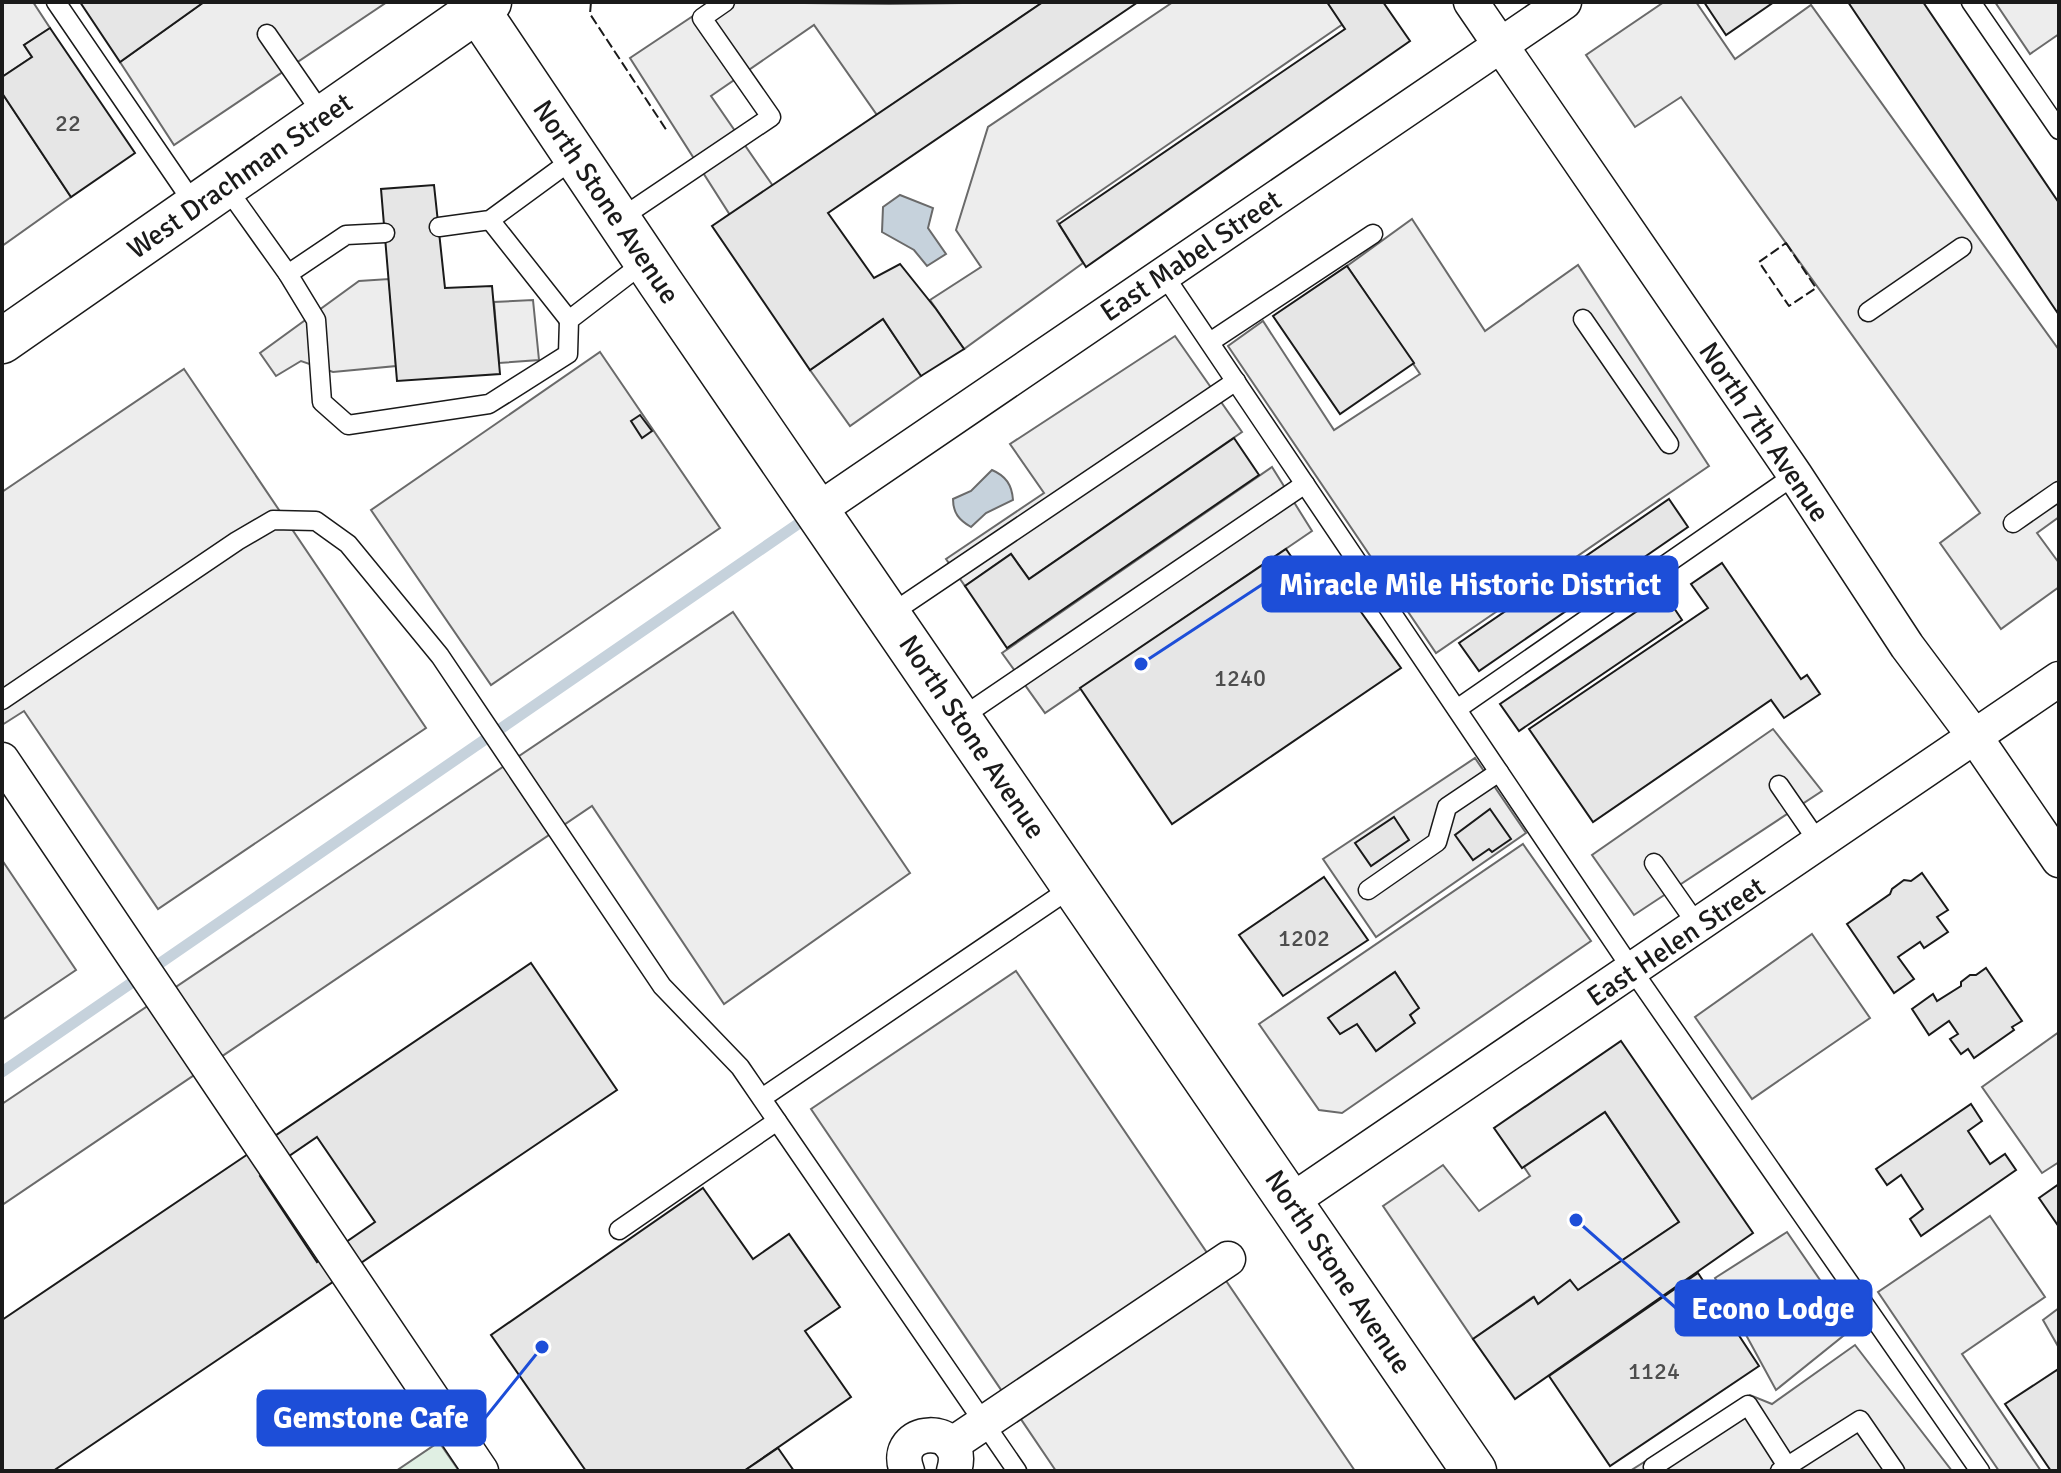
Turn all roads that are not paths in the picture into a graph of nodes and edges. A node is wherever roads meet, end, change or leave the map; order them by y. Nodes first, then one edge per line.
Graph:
1 (56, 2) edge
2 (725, 2) edge
3 (1471, 2) edge
4 (1564, 2) edge
5 (1971, 2) edge
6 (480, 5) edge
7 (267, 34) dead end
8 (1499, 46) junction
9 (325, 118) junction
10 (2059, 130) edge
11 (576, 157) junction
12 (211, 197) junction
13 (490, 220) junction
14 (618, 220) junction
15 (439, 227) dead end
16 (385, 233) dead end
17 (1373, 234) dead end
18 (1962, 247) dead end
19 (646, 261) junction
20 (288, 274) junction
21 (1164, 275) junction
22 (1868, 312) dead end
23 (1583, 319) dead end
24 (569, 320) junction
25 (2, 341) edge
26 (1210, 342) junction
27 (1236, 381) junction
28 (1669, 444) dead end
29 (1795, 475) junction
30 (1305, 484) junction
31 (2059, 491) edge
32 (818, 510) junction
33 (2013, 523) dead end
34 (889, 615) junction
35 (2059, 679) edge
36 (2, 700) edge
37 (1457, 709) junction
38 (959, 719) junction
39 (1975, 737) junction
40 (2, 760) edge
41 (1499, 772) junction
42 (1779, 785) dead end
43 (1819, 843) junction
44 (2059, 860) edge
45 (1654, 863) dead end
46 (1074, 886) junction
47 (1368, 890) dead end
48 (1698, 926) junction
49 (1633, 971) junction
50 (762, 1098) junction
51 (777, 1121) junction
52 (1290, 1202) junction
53 (619, 1230) dead end
54 (1228, 1259) dead end
55 (984, 1424) junction
56 (952, 1458) edge
57 (1783, 1469) edge
58 (481, 1471) edge
59 (907, 1471) edge
60 (1017, 1471) edge
61 (1474, 1471) edge
62 (1656, 1471) edge
63 (1895, 1471) edge
64 (1980, 1471) edge

1 - 12 lane
2 - 14 lane
3 - 8 street, North 7th Avenue
4 - 8 street, East Mabel Street
5 - 10 lane
6 - 9 main road, West Drachman Street
6 - 11 main road, North Stone Avenue
7 - 9 lane
8 - 21 street, East Mabel Street
8 - 29 street, North 7th Avenue
9 - 12 main road, West Drachman Street
11 - 13 lane
11 - 14 main road, North Stone Avenue
12 - 20 lane
12 - 25 main road, West Drachman Street
13 - 15 lane
13 - 24 lane
14 - 19 main road, North Stone Avenue
16 - 20 lane
17 - 26 lane
18 - 22 lane
19 - 24 lane
19 - 32 main road, North Stone Avenue
20 - 24 lane
21 - 26 lane
21 - 32 street, East Mabel Street
23 - 28 lane
26 - 27 lane
27 - 30 lane
27 - 34 lane
29 - 37 lane
29 - 39 street, North 7th Avenue
30 - 37 lane
30 - 38 lane
31 - 33 lane
32 - 34 main road, North Stone Avenue
34 - 38 main road, North Stone Avenue
35 - 39 street, East Helen Street
36 - 50 lane
37 - 41 lane
38 - 46 main road, North Stone Avenue
39 - 43 street, East Helen Street
39 - 44 street, North 7th Avenue
40 - 58 street
41 - 47 lane
41 - 49 lane
42 - 43 lane
43 - 48 street, East Helen Street
45 - 48 lane
46 - 50 lane
46 - 52 main road, North Stone Avenue
48 - 49 street, East Helen Street
49 - 52 street, East Helen Street
49 - 64 lane
50 - 51 lane
51 - 53 lane
51 - 55 lane
52 - 61 main road, North Stone Avenue
54 - 55 street
55 - 56 street
55 - 60 lane
56 - 59 street
57 - 62 lane
57 - 63 lane

